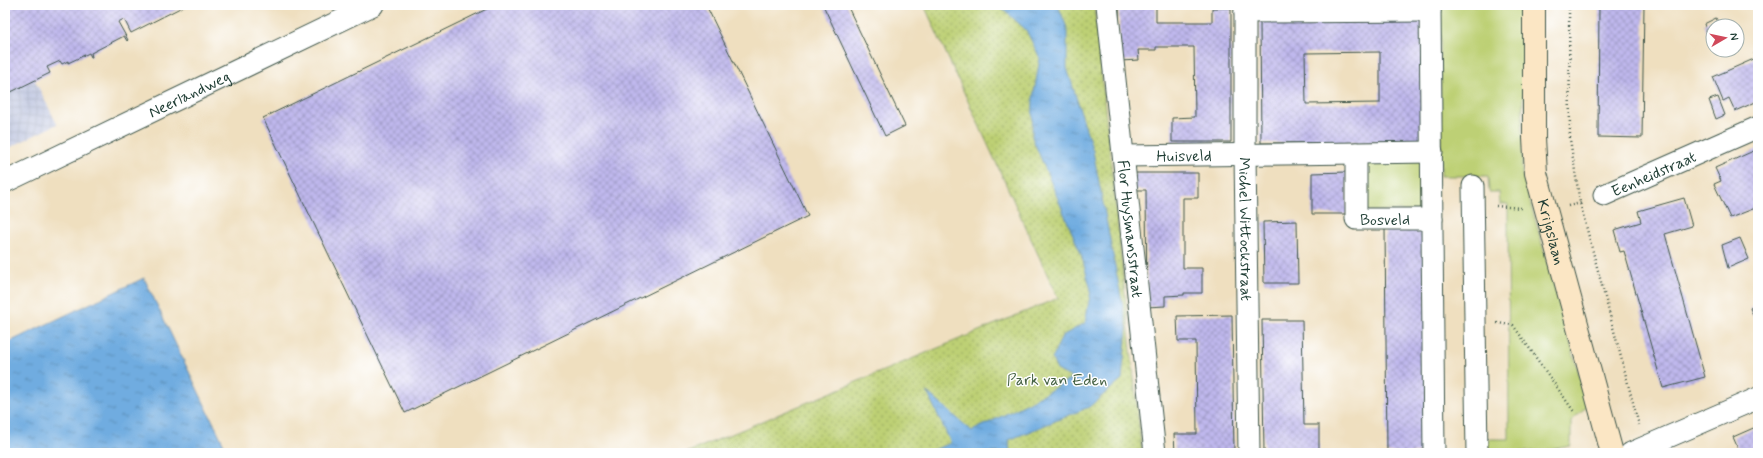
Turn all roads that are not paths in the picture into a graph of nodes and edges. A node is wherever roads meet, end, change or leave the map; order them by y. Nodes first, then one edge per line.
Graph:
1 (373, 5) edge
2 (1107, 5) edge
3 (1534, 5) edge
4 (1245, 8) edge
5 (1356, 8) edge
6 (1430, 8) edge
7 (1758, 127) edge
8 (1432, 152) junction
9 (1356, 153) junction
10 (1245, 154) junction
11 (1124, 156) junction
12 (5, 182) edge
13 (1473, 186) dead end
14 (1604, 195) road end
15 (1432, 219) junction
16 (1758, 398) edge
17 (1638, 450) edge
18 (1155, 453) edge
19 (1249, 453) edge
20 (1434, 453) edge
21 (1477, 453) edge
22 (1612, 453) edge

1 - 12 street, Neerlandweg
2 - 11 street, Flor Huysmansstraat
3 - 22 street, Krijgslaan
4 - 5 street
4 - 10 street, Michel Wittockstraat
5 - 6 street
6 - 8 street
7 - 14 street, Eenheidstraat
8 - 9 street
8 - 15 street
9 - 10 street
9 - 15 street, Bosveld
10 - 11 street, Huisveld
10 - 19 street, Michel Wittockstraat
11 - 18 street, Flor Huysmansstraat
13 - 21 street
15 - 20 street
16 - 17 street

